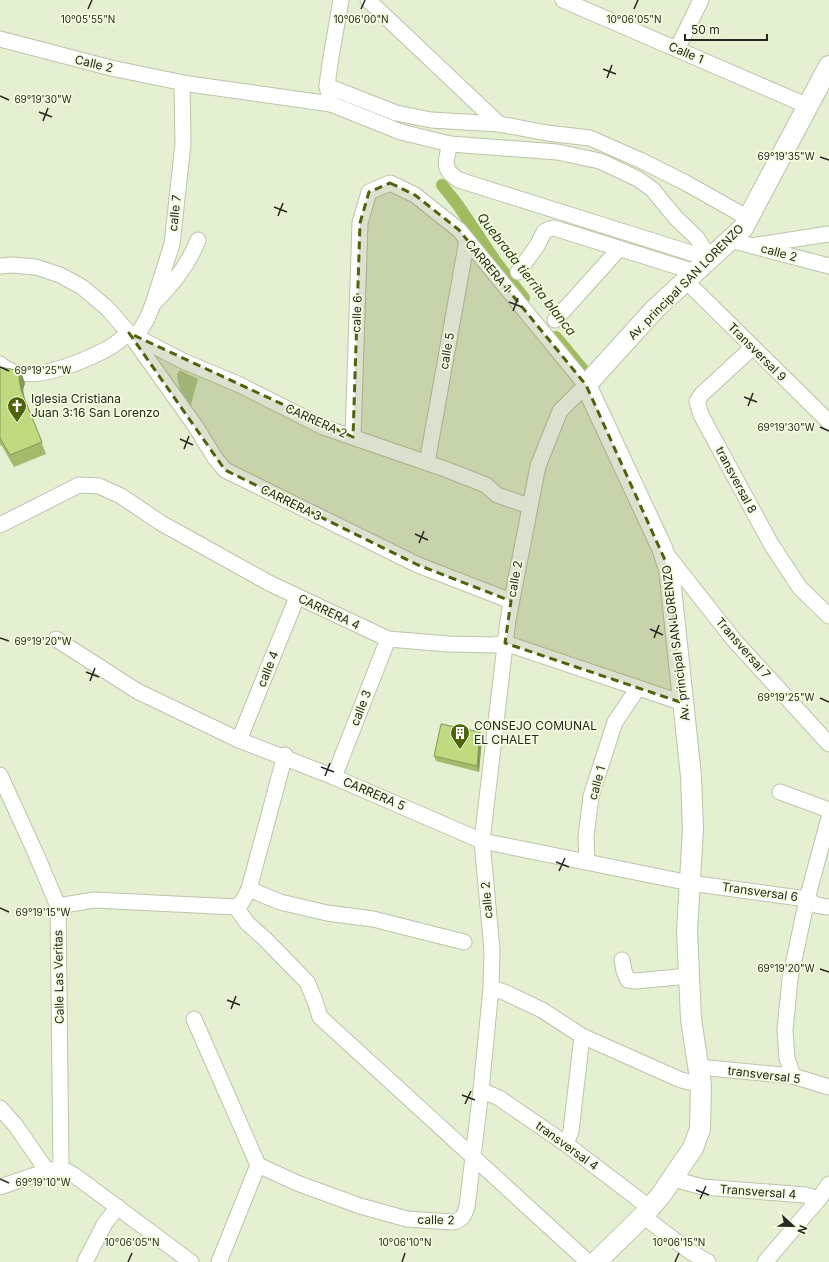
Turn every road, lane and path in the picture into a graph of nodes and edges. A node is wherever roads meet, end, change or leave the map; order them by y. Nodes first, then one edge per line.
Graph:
1 (341, 0) edge
2 (368, 0) edge
3 (563, 0) edge
4 (701, 0) edge
5 (0, 39) edge
6 (677, 49) junction
7 (829, 66) edge
8 (185, 84) junction
9 (327, 86) junction
10 (331, 104) junction
11 (808, 106) junction
12 (499, 124) junction
13 (450, 144) junction
14 (369, 192) joint
15 (748, 218) junction
16 (829, 234) edge
17 (198, 240) dead end
18 (467, 240) junction
19 (730, 240) junction
20 (750, 246) junction
21 (619, 249) junction
22 (0, 266) edge
23 (829, 266) edge
24 (697, 270) junction
25 (518, 272) dead end
26 (153, 304) junction
27 (555, 320) dead end
28 (133, 335) junction
29 (753, 347) junction
30 (2, 369) edge
31 (586, 385) junction
32 (829, 422) edge
33 (353, 437) junction
34 (428, 463) junction
35 (529, 506) junction
36 (0, 525) edge
37 (662, 548) junction
38 (297, 597) junction
39 (511, 601) junction
40 (829, 616) edge
41 (56, 639) dead end
42 (388, 639) junction
43 (505, 643) junction
44 (638, 688) junction
45 (683, 703) junction
46 (239, 740) junction
47 (829, 744) edge
48 (284, 755) dead end
49 (0, 775) edge
50 (334, 777) junction
51 (780, 792) dead end
52 (829, 810) edge
53 (829, 818) edge
54 (482, 841) junction
55 (587, 862) junction
56 (690, 883) junction
57 (249, 889) junction
58 (807, 899) junction
59 (58, 906) junction
60 (236, 907) junction
61 (829, 907) edge
62 (464, 942) dead end
63 (622, 960) dead end
64 (689, 976) junction
65 (491, 988) junction
66 (194, 1018) dead end
67 (582, 1036) junction
68 (699, 1076) junction
69 (793, 1076) junction
70 (829, 1087) edge
71 (481, 1090) junction
72 (0, 1108) edge
73 (566, 1144) junction
74 (258, 1165) junction
75 (54, 1170) junction
76 (672, 1179) junction
77 (829, 1184) edge
78 (0, 1187) edge
79 (819, 1199) junction
80 (118, 1208) junction
81 (646, 1212) junction
82 (85, 1262) edge
83 (191, 1262) edge
84 (219, 1262) edge
85 (588, 1262) edge
86 (596, 1262) edge
87 (708, 1262) edge
88 (765, 1262) edge

1 - 9 street
2 - 12 street
3 - 6 street, Calle 1
4 - 6 street
5 - 8 street, Calle 2
6 - 11 street, Calle 1
7 - 11 main road, Av. principal SAN LORENZO
8 - 10 street, Calle 2
8 - 26 street, calle 7
9 - 10 street
9 - 12 street
10 - 13 street, Calle 2
11 - 15 main road, Av. principal SAN LORENZO
12 - 15 street
13 - 24 street
13 - 24 street, Calle 2
14 - 18 street, CARRERA 1
14 - 33 street, calle 6
15 - 19 main road, Av. principal SAN LORENZO
16 - 20 street
17 - 26 street
18 - 31 street, CARRERA 1
18 - 34 street, calle 5
19 - 20 street, calle 2
19 - 24 main road, Av. principal SAN LORENZO
20 - 23 street, calle 2
21 - 24 street
21 - 25 street
21 - 27 street
22 - 28 street, CARRERA 2
24 - 29 street, Transversal 9
24 - 31 main road, Av. principal SAN LORENZO
26 - 28 street, calle 7
28 - 30 street
28 - 33 street, CARRERA 2
28 - 39 street, CARRERA 3
29 - 32 street, Transversal 9
29 - 40 street, transversal 8
31 - 35 street, calle 2
31 - 37 main road, Av. principal SAN LORENZO
33 - 34 street, CARRERA 2
34 - 35 street, CARRERA 2
35 - 39 street, calle 2
36 - 38 street, CARRERA 4
37 - 45 main road, Av. principal SAN LORENZO
37 - 47 street, Transversal 7
38 - 42 street, CARRERA 4
38 - 46 street, calle 4
39 - 43 street, calle 2
41 - 46 street, CARRERA 5
42 - 43 street, CARRERA 4
42 - 50 street, calle 3
43 - 44 street, CARRERA 4
43 - 54 street, calle 2
44 - 45 street, CARRERA 4
44 - 55 street, calle 1
45 - 56 main road, Av. principal SAN LORENZO
46 - 50 street, CARRERA 5
48 - 57 street
49 - 59 street, Calle Las Veritas
50 - 54 street, CARRERA 5
51 - 52 street
53 - 58 street
54 - 55 street, CARRERA 5
54 - 65 street, calle 2
55 - 56 street, CARRERA 5
56 - 58 street, Transversal 6
56 - 64 main road, Av. principal SAN LORENZO
57 - 60 street
57 - 62 street
58 - 61 street, Transversal 6
58 - 69 street
59 - 60 street
59 - 75 street, Calle Las Veritas
60 - 85 street
63 - 64 street
64 - 68 main road, Av. principal SAN LORENZO
65 - 67 street, transversal 5
65 - 71 street, calle 2
66 - 74 street
67 - 68 street, transversal 5
67 - 73 street
68 - 69 street, transversal 5
68 - 76 main road, Av. principal SAN LORENZO
69 - 70 street, transversal 5
71 - 73 street, transversal 4
71 - 74 street, calle 2
72 - 75 street
73 - 81 street, transversal 4
74 - 84 street
75 - 78 street
75 - 80 street
76 - 79 street, Transversal 4
76 - 81 main road, Av. principal SAN LORENZO
77 - 79 street
79 - 88 street
80 - 82 street
80 - 83 street
81 - 86 main road, Av. principal SAN LORENZO
81 - 87 street, transversal 4

